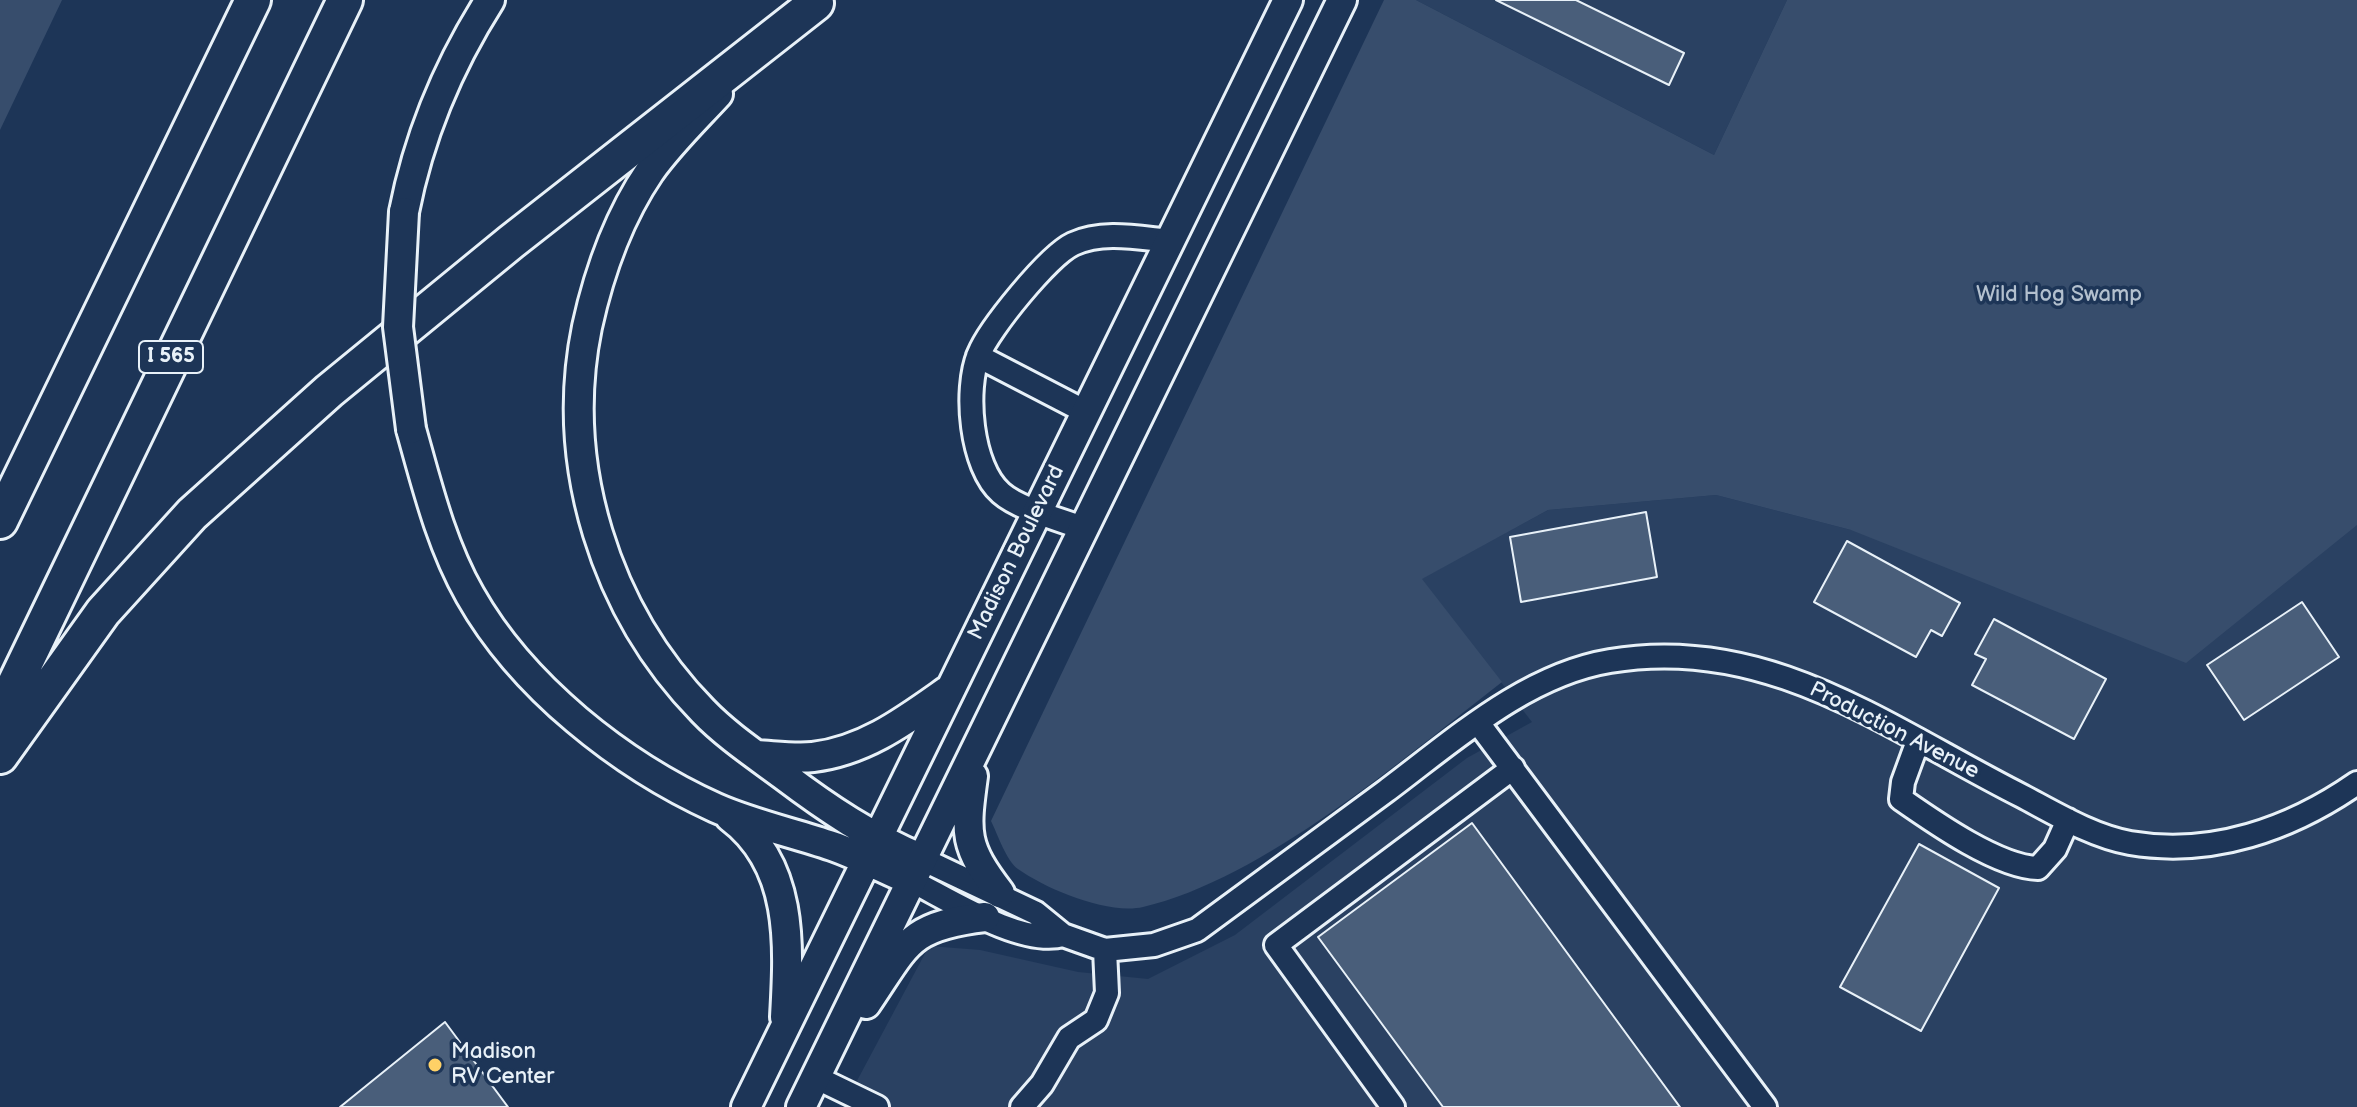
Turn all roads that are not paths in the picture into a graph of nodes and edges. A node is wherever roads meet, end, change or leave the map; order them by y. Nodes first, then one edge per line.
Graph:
1 (253, 0) edge
2 (345, 0) edge
3 (490, 0) edge
4 (1288, 0) edge
5 (1342, 0) edge
6 (818, 1) edge
7 (1170, 241) junction
8 (978, 356) junction
9 (1086, 412) junction
10 (1038, 511) junction
11 (0, 521) edge
12 (1085, 529) junction
13 (951, 688) junction
14 (0, 715) edge
15 (1479, 724) junction
16 (1918, 741) junction
17 (757, 755) junction
18 (975, 755) junction
19 (0, 756) edge
20 (1513, 768) junction
21 (2357, 783) edge
22 (719, 809) junction
23 (2068, 820) junction
24 (872, 850) junction
25 (916, 870) junction
26 (992, 905) junction
27 (1105, 950) junction
28 (784, 1030) junction
29 (815, 1077) junction
30 (746, 1107) edge
31 (801, 1107) edge
32 (877, 1107) edge
33 (1022, 1107) edge
34 (1393, 1107) edge
35 (1765, 1107) edge

1 - 11 highway
2 - 14 highway, I 565
3 - 22 main road, bridge
4 - 7 main road, Madison Boulevard
5 - 12 main road
6 - 17 main road
6 - 19 highway
7 - 8 street
7 - 9 main road, Madison Boulevard
8 - 9 street
8 - 10 street
9 - 10 main road, Madison Boulevard
10 - 12 street
10 - 13 main road, Madison Boulevard
12 - 18 main road
13 - 17 main road
13 - 24 main road, Madison Boulevard
15 - 16 street, Production Avenue
15 - 20 street
15 - 27 street, Production Avenue
16 - 23 street, Production Avenue
16 - 23 street
17 - 24 main road
18 - 25 main road
18 - 26 main road
20 - 34 street
20 - 35 street
21 - 23 street, Production Avenue
22 - 24 main road
22 - 28 main road
24 - 25 main road
24 - 28 main road, Madison Boulevard
25 - 26 street, Production Avenue
25 - 29 main road
26 - 27 street, Production Avenue
26 - 29 main road
27 - 33 street
28 - 30 main road, Madison Boulevard
29 - 31 main road
29 - 32 street

